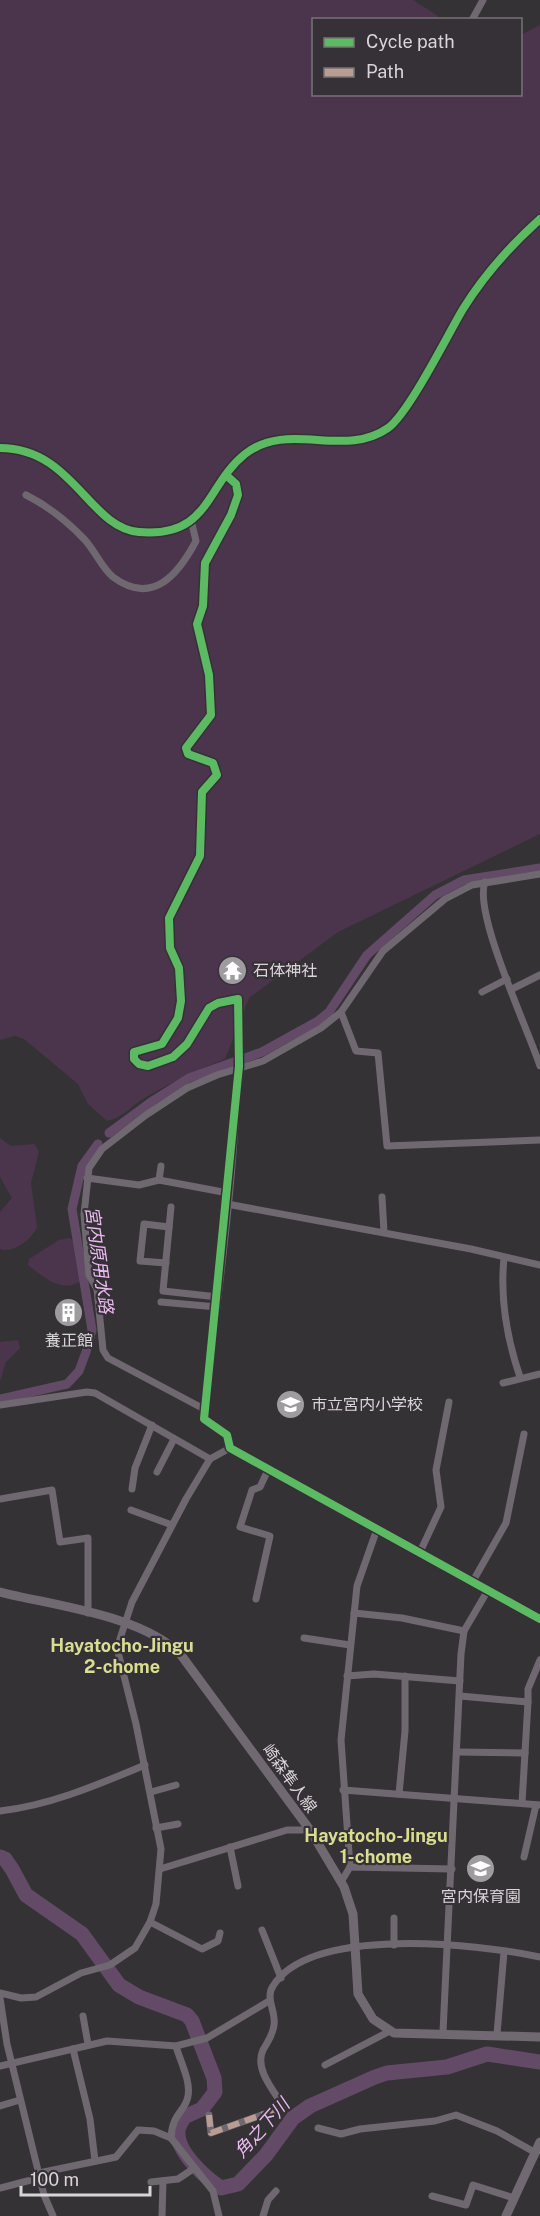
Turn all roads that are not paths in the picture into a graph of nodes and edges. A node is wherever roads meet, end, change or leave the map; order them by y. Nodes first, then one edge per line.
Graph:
1 (483, 0) edge
2 (473, 18) edge
3 (540, 219) edge
4 (0, 448) edge
5 (227, 476) junction
6 (27, 495) dead end
7 (190, 520) junction
8 (539, 876) edge
9 (485, 882) junction
10 (540, 975) edge
11 (507, 979) junction
12 (512, 988) junction
13 (482, 992) dead end
14 (341, 1012) junction
15 (540, 1066) edge
16 (238, 1068) junction
17 (540, 1140) edge
18 (161, 1166) dead end
19 (87, 1178) junction
20 (159, 1180) junction
21 (228, 1192) junction
22 (382, 1197) dead end
23 (226, 1204) junction
24 (171, 1207) dead end
25 (169, 1227) junction
26 (384, 1232) junction
27 (504, 1258) junction
28 (166, 1263) junction
29 (540, 1265) edge
30 (218, 1297) junction
31 (161, 1302) dead end
32 (217, 1307) junction
33 (540, 1374) edge
34 (520, 1377) junction
35 (503, 1383) dead end
36 (449, 1402) dead end
37 (0, 1405) edge
38 (204, 1409) junction
39 (152, 1425) junction
40 (524, 1434) dead end
41 (174, 1439) junction
42 (230, 1448) junction
43 (210, 1459) junction
44 (268, 1470) junction
45 (158, 1472) dead end
46 (132, 1489) dead end
47 (0, 1499) edge
48 (131, 1510) dead end
49 (172, 1525) junction
50 (377, 1529) junction
51 (420, 1552) junction
52 (473, 1581) junction
53 (488, 1590) junction
54 (0, 1592) edge
55 (256, 1599) dead end
56 (354, 1612) junction
57 (88, 1613) junction
58 (540, 1619) edge
59 (125, 1622) junction
60 (464, 1631) junction
61 (304, 1638) dead end
62 (350, 1645) junction
63 (540, 1659) edge
64 (347, 1676) junction
65 (405, 1676) junction
66 (460, 1681) junction
67 (460, 1696) junction
68 (528, 1702) junction
69 (457, 1752) junction
70 (525, 1753) junction
71 (145, 1766) junction
72 (176, 1785) dead end
73 (344, 1790) junction
74 (151, 1792) junction
75 (399, 1794) junction
76 (454, 1797) junction
77 (522, 1803) junction
78 (538, 1805) edge
79 (0, 1811) edge
80 (178, 1824) dead end
81 (156, 1828) junction
82 (310, 1830) junction
83 (230, 1847) junction
84 (524, 1857) dead end
85 (350, 1868) junction
86 (160, 1869) junction
87 (452, 1869) junction
88 (341, 1882) junction
89 (238, 1886) dead end
90 (394, 1918) dead end
91 (150, 1922) junction
92 (262, 1930) dead end
93 (220, 1933) dead end
94 (448, 1944) junction
95 (394, 1945) junction
96 (357, 1946) junction
97 (504, 1952) junction
98 (540, 1957) edge
99 (281, 1977) junction
100 (0, 1995) edge
101 (269, 2001) junction
102 (83, 2016) dead end
103 (390, 2031) junction
104 (442, 2032) junction
105 (497, 2034) junction
106 (540, 2037) edge
107 (88, 2044) junction
108 (176, 2046) junction
109 (73, 2049) junction
110 (12, 2062) junction
111 (325, 2065) dead end
112 (0, 2066) edge
113 (20, 2100) junction
114 (0, 2106) edge
115 (209, 2115) dead end
116 (318, 2128) dead end
117 (171, 2138) junction
118 (540, 2142) edge
119 (536, 2153) junction
120 (95, 2161) junction
121 (193, 2169) junction
122 (39, 2173) junction
123 (163, 2181) junction
124 (151, 2182) dead end
125 (0, 2188) edge
126 (276, 2191) dead end
127 (432, 2196) dead end
128 (514, 2198) junction
129 (52, 2216) edge
130 (162, 2216) edge
131 (219, 2216) edge
132 (263, 2216) edge
133 (506, 2216) edge

1 - 2 street
3 - 5 street
4 - 7 street
5 - 7 street
5 - 16 street
6 - 7 street
8 - 9 street
9 - 11 street
9 - 14 street
10 - 12 street
11 - 12 street
11 - 13 street
12 - 15 street
14 - 16 street
14 - 17 street
16 - 19 street
16 - 21 street
18 - 20 street
19 - 20 street
19 - 38 street
20 - 21 street
21 - 23 street
22 - 26 street
23 - 26 street
23 - 30 street
24 - 25 street
25 - 28 street
25 - 28 street
26 - 27 street
27 - 29 street
27 - 34 street
28 - 30 street
30 - 32 street
31 - 32 street
32 - 38 street
33 - 34 street
34 - 35 street
36 - 51 street
37 - 39 street
38 - 42 street
39 - 41 street
39 - 46 street
40 - 52 street
41 - 43 street
41 - 45 street
42 - 43 street
42 - 44 street
43 - 49 street
44 - 50 street
44 - 55 street
47 - 57 street
48 - 49 street
49 - 59 street
50 - 51 street
50 - 56 street
51 - 52 street
52 - 53 street
53 - 58 street
53 - 60 street
54 - 57 main road, 崎森隼人線
56 - 60 street
56 - 62 street
57 - 59 main road, 崎森隼人線
59 - 71 street
59 - 82 main road, 崎森隼人線
60 - 66 street
61 - 62 street
62 - 64 street
63 - 68 street
64 - 65 street
64 - 73 street
65 - 66 street
65 - 75 street
66 - 67 street
67 - 68 street
67 - 69 street
68 - 70 street
69 - 70 street
69 - 76 street
70 - 77 street
71 - 74 street
71 - 79 street
72 - 74 street
73 - 75 street
73 - 85 street
74 - 81 street
75 - 76 street
76 - 77 street
76 - 87 street
77 - 78 street
78 - 84 street
80 - 81 street
81 - 86 street
82 - 83 street
82 - 88 main road, 崎森隼人線
83 - 86 street
83 - 89 street
85 - 87 street
85 - 88 street
86 - 91 street
87 - 94 street
88 - 96 main road, 崎森隼人線
90 - 95 street
91 - 93 street
91 - 100 street
92 - 99 street
94 - 95 street
94 - 97 street
94 - 104 street
95 - 96 street
96 - 99 street
96 - 103 main road, 崎森隼人線
97 - 98 street
97 - 105 street
99 - 101 street
100 - 110 street
101 - 108 street
101 - 115 street
102 - 107 street
103 - 104 main road
103 - 111 street
104 - 105 main road
105 - 106 main road
107 - 108 street
107 - 109 street
108 - 117 street
109 - 110 street
109 - 120 street
110 - 112 street
110 - 113 street
113 - 114 street
113 - 122 street
116 - 119 street
117 - 120 street
117 - 121 street
118 - 119 main road
119 - 128 main road
120 - 122 street
121 - 123 street
121 - 131 street
122 - 125 street
122 - 129 street
123 - 124 street
123 - 130 street
126 - 132 street
127 - 128 street
128 - 133 main road

